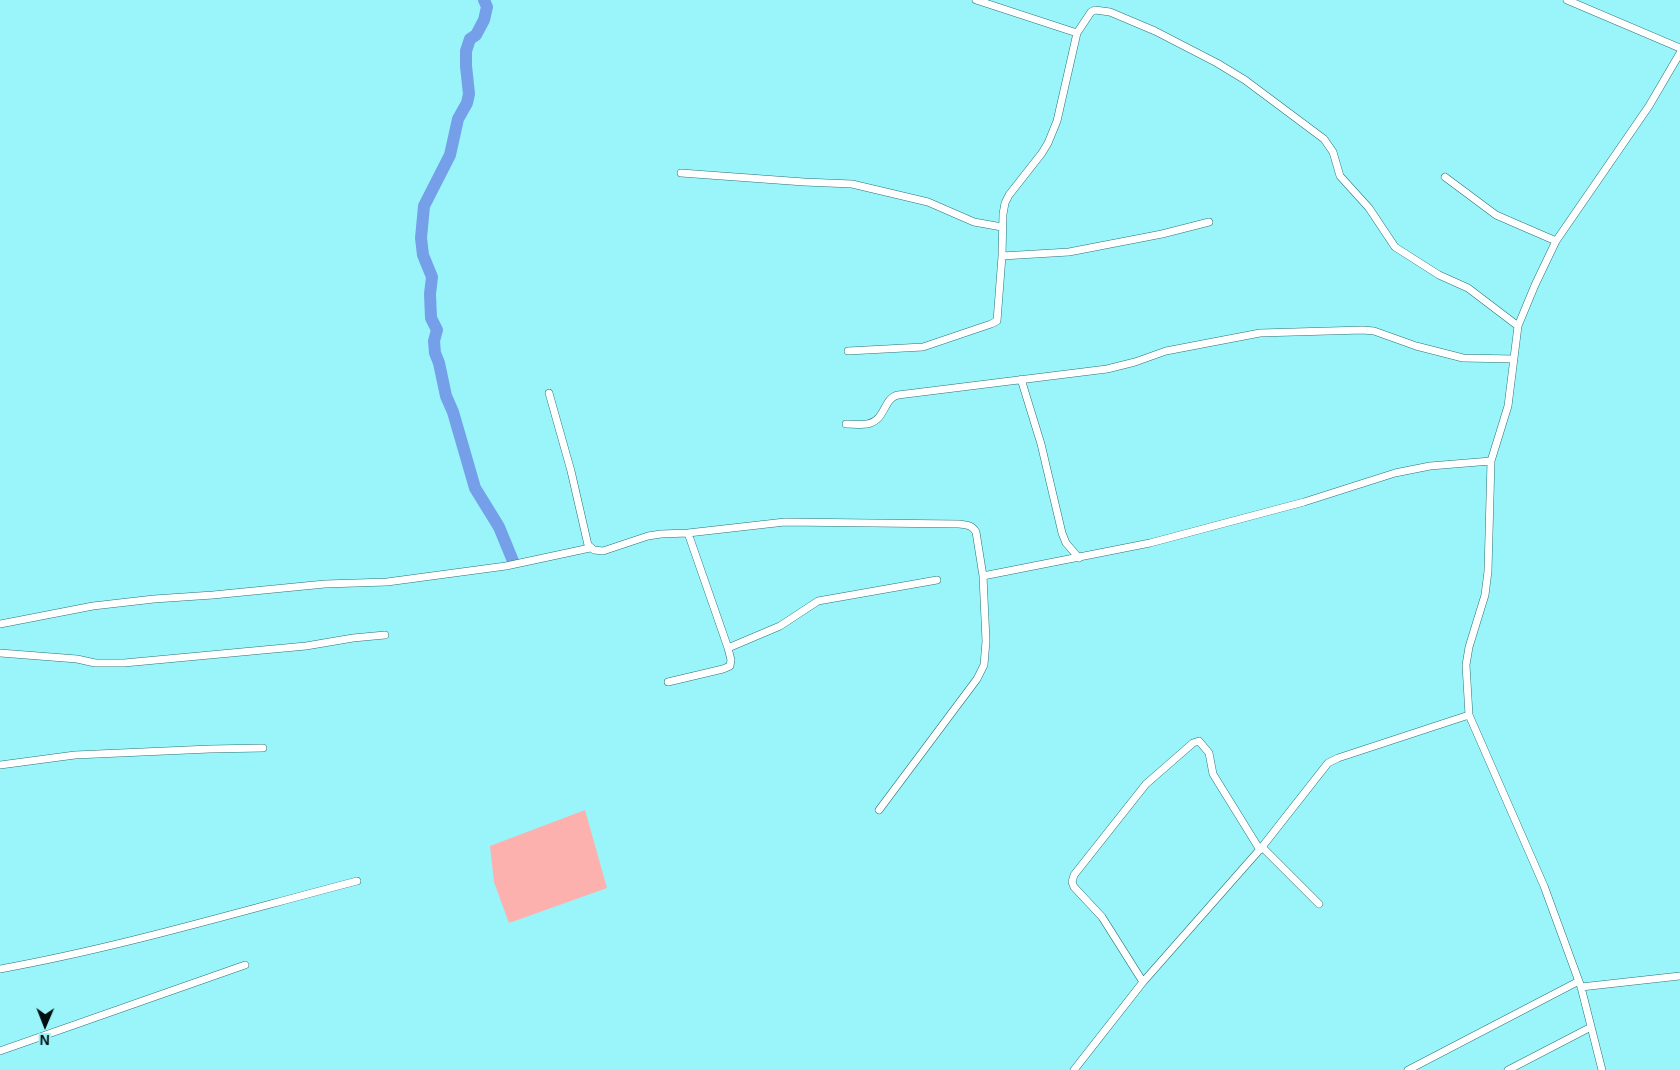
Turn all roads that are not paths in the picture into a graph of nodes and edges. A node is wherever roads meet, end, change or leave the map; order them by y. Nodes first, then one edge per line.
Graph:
1 (976, 0) edge
2 (1567, 0) edge
3 (1077, 33) junction
4 (1680, 48) edge
5 (1680, 53) edge
6 (680, 174) dead end
7 (1445, 177) dead end
8 (1209, 222) dead end
9 (1002, 227) junction
10 (1556, 241) junction
11 (1002, 256) junction
12 (1518, 326) junction
13 (848, 351) dead end
14 (1514, 360) junction
15 (1021, 379) junction
16 (549, 393) dead end
17 (846, 424) dead end
18 (1491, 461) junction
19 (688, 533) junction
20 (590, 548) junction
21 (1079, 558) junction
22 (983, 576) junction
23 (937, 580) dead end
24 (0, 624) edge
25 (385, 635) dead end
26 (728, 648) junction
27 (0, 653) edge
28 (668, 682) dead end
29 (1469, 715) junction
30 (263, 748) dead end
31 (0, 765) edge
32 (879, 810) dead end
33 (1261, 848) junction
34 (357, 881) dead end
35 (1319, 904) dead end
36 (245, 965) dead end
37 (0, 969) edge
38 (1680, 976) edge
39 (1143, 982) junction
40 (1580, 984) junction
41 (1591, 1027) junction
42 (0, 1051) edge
43 (1074, 1070) edge
44 (1408, 1070) edge
45 (1508, 1070) edge
46 (1602, 1070) edge

1 - 3 street
2 - 4 street
3 - 9 street
3 - 12 street
5 - 10 street
6 - 9 street
7 - 10 street
8 - 11 street
9 - 11 street
10 - 12 street
11 - 13 street
12 - 14 street
14 - 15 street
14 - 18 street
15 - 17 street
15 - 21 street
16 - 20 street
18 - 21 street
18 - 29 street
19 - 20 street
19 - 22 street
19 - 26 street
20 - 24 street
21 - 22 street
22 - 32 street
23 - 26 street
25 - 27 street
26 - 28 street
29 - 33 street
29 - 40 street
30 - 31 street
33 - 35 street
33 - 39 street
33 - 39 street
34 - 37 street
36 - 42 street
38 - 40 street
39 - 43 street
40 - 41 street
40 - 44 street
41 - 45 street
41 - 46 street

